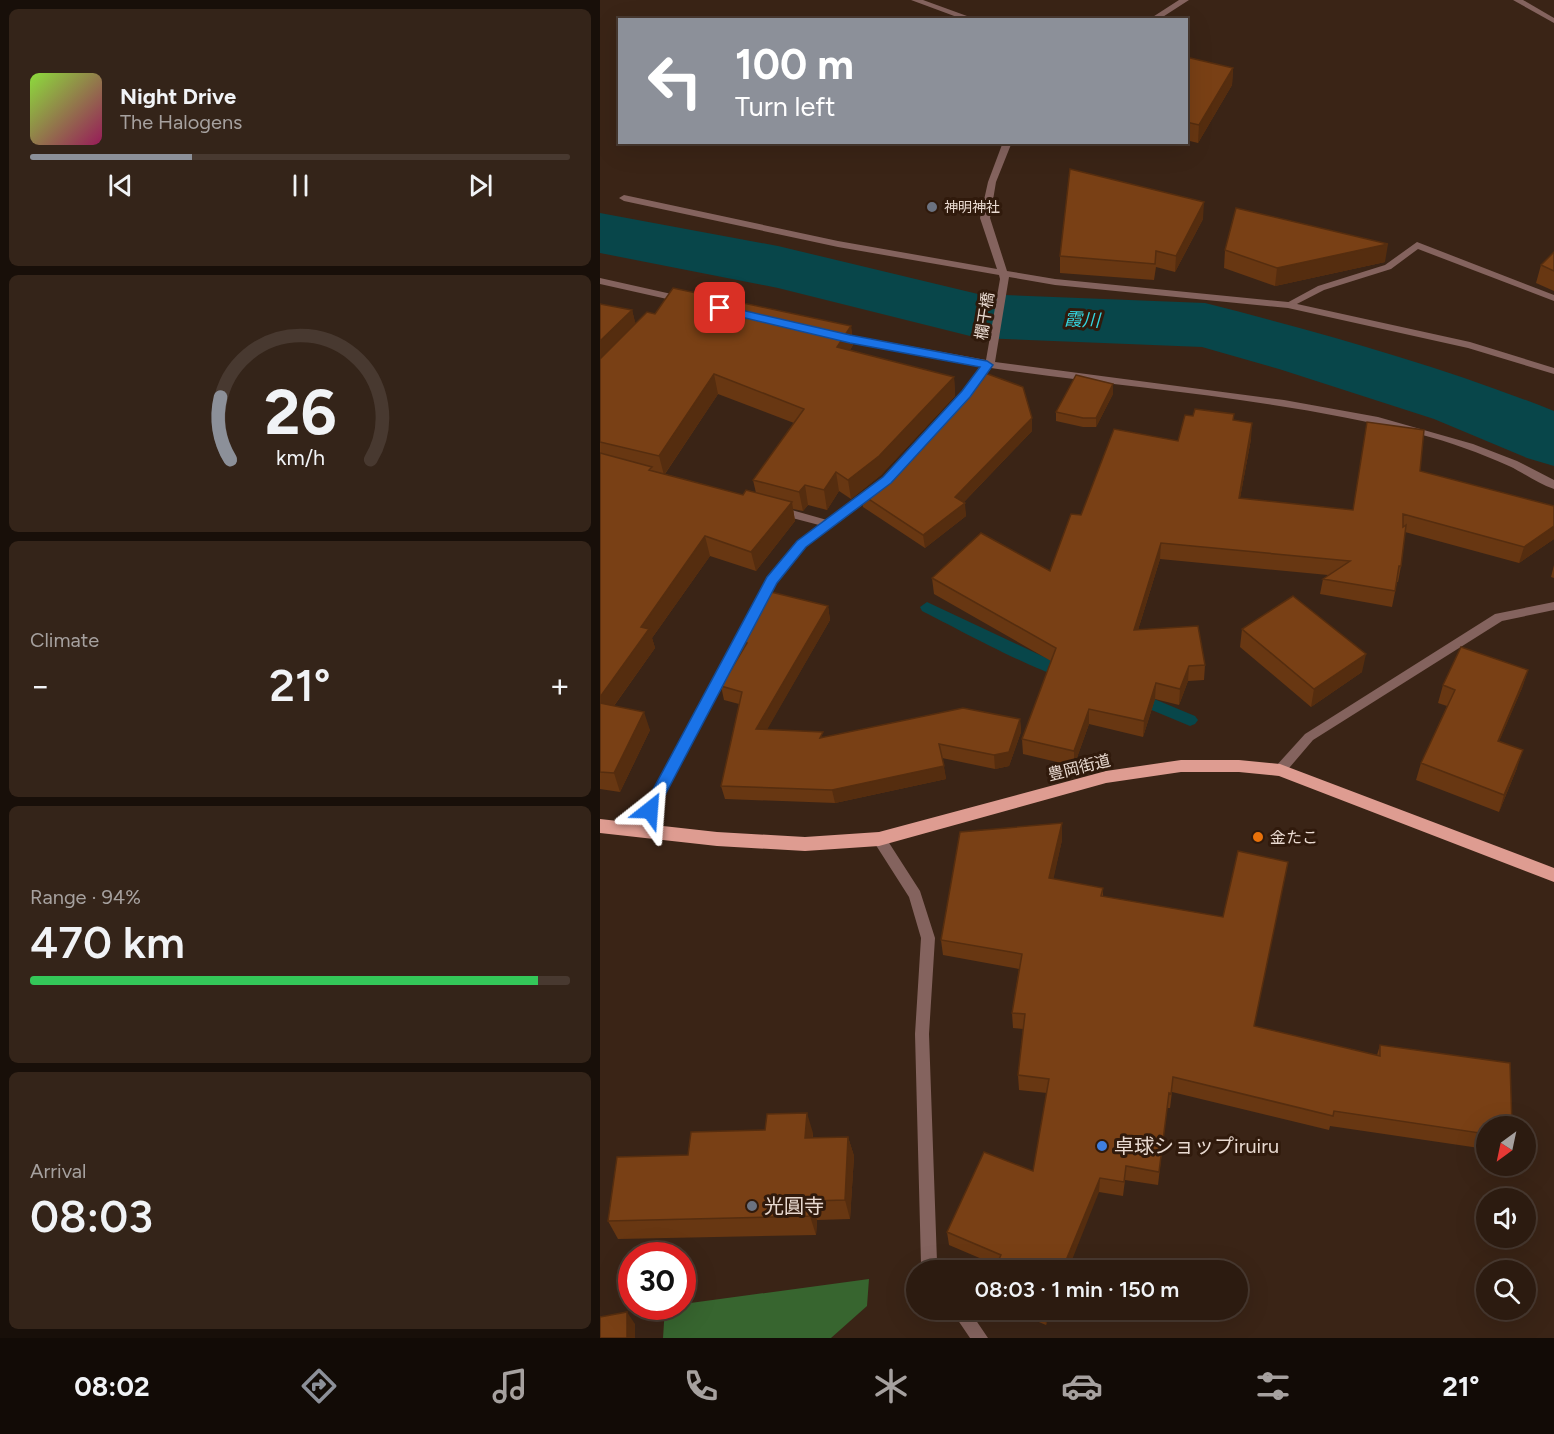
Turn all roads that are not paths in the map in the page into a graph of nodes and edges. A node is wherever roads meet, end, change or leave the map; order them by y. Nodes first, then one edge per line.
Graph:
1 (915, 0) edge
2 (1162, 0) edge
3 (1185, 0) edge
4 (1517, 0) edge
5 (1169, 10) junction
6 (968, 18) edge
7 (1155, 18) edge
8 (1554, 21) edge
9 (1007, 144) edge
10 (624, 198) dead end
11 (1004, 276) junction
12 (600, 281) edge
13 (1554, 298) edge
14 (688, 301) edge
15 (1288, 305) junction
16 (827, 333) edge
17 (990, 362) junction
18 (1554, 370) edge
19 (950, 411) edge
20 (1554, 485) edge
21 (879, 486) edge
22 (772, 509) edge
23 (829, 524) junction
24 (1554, 606) edge
25 (1280, 770) junction
26 (600, 826) edge
27 (639, 831) junction
28 (879, 839) junction
29 (1554, 875) edge
30 (929, 1260) edge
31 (966, 1320) edge
32 (980, 1338) edge

1 - 6 street
2 - 5 street
3 - 5 street
4 - 8 street
5 - 7 street
9 - 11 street
10 - 11 street
11 - 15 street
11 - 17 street, 欄干橋
12 - 14 street
13 - 15 street
15 - 18 street
16 - 17 street
17 - 19 street
17 - 20 street
21 - 23 street
22 - 23 street
23 - 27 street
24 - 25 street
25 - 28 main road, 豊岡街道
25 - 29 main road, 豊岡街道
26 - 27 main road, 豊岡街道
27 - 28 main road, 豊岡街道
28 - 30 street
31 - 32 street

